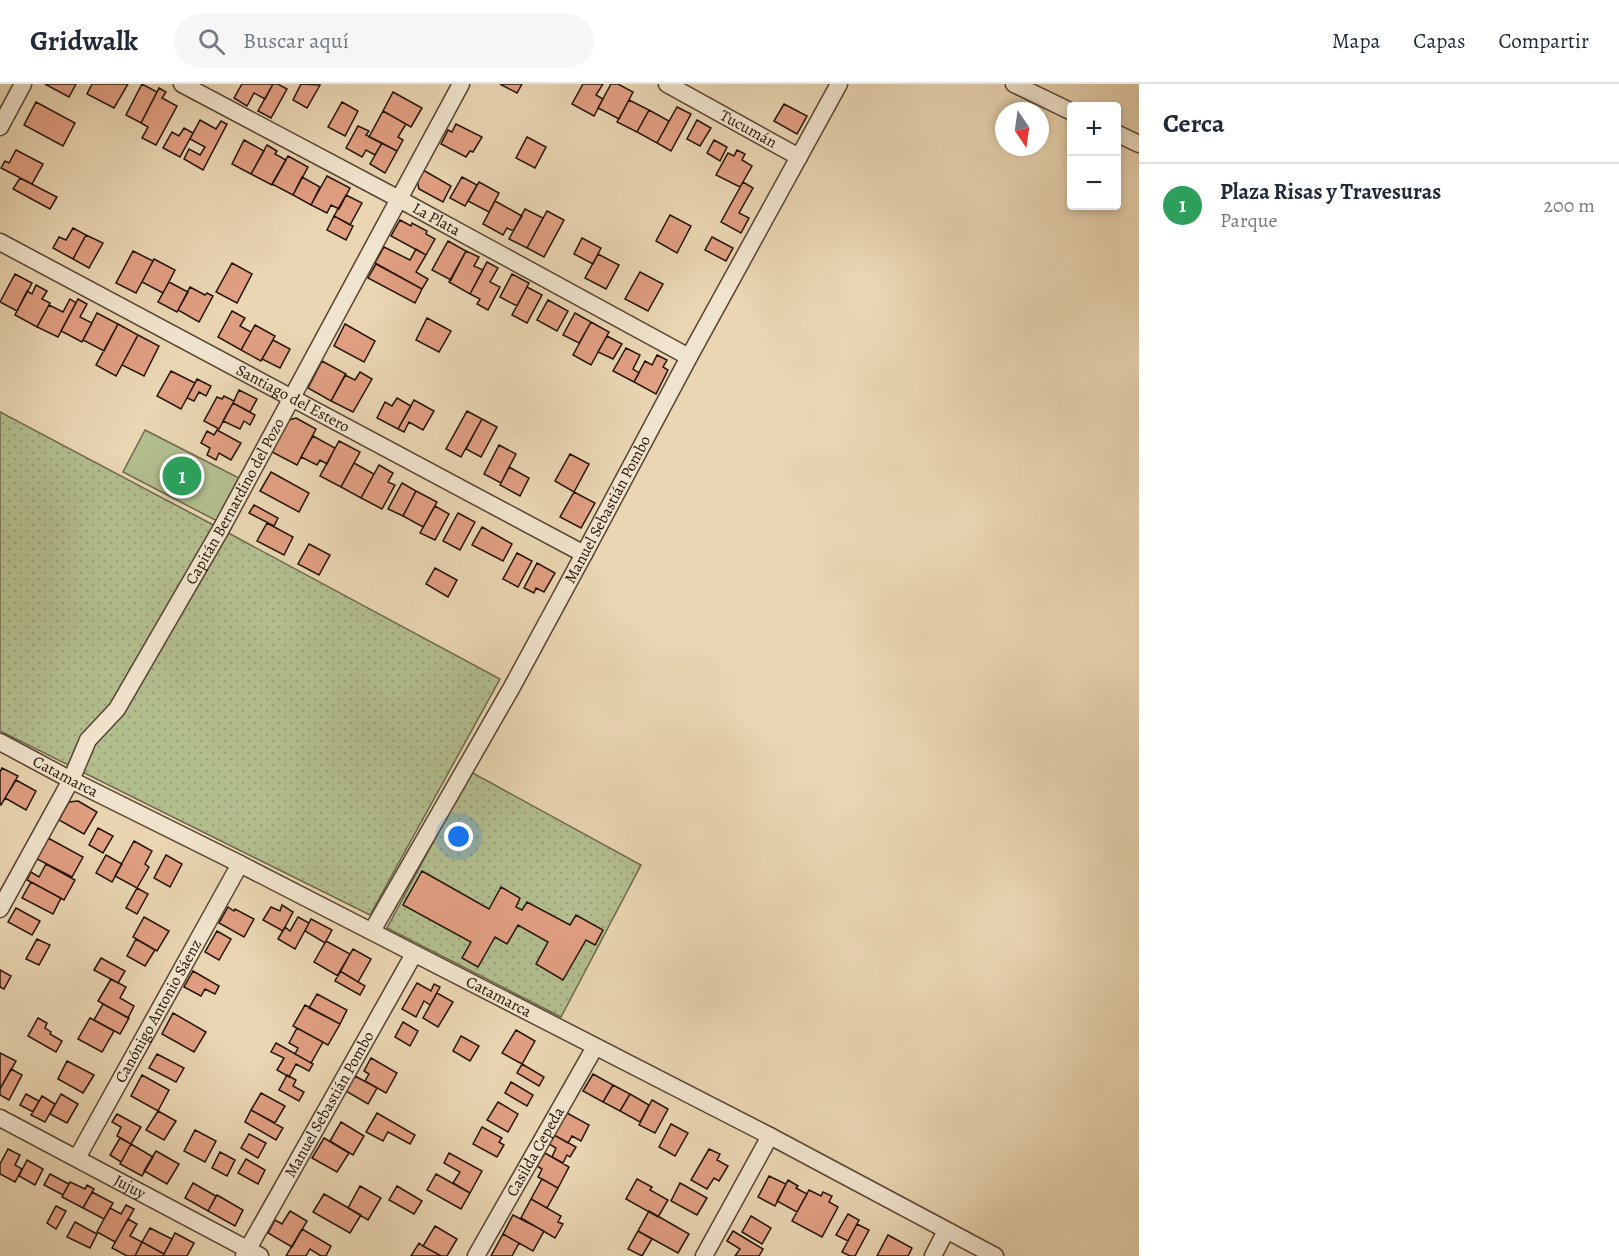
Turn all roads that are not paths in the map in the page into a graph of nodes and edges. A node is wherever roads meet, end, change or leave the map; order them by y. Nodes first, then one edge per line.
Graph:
1 (23, 84) edge
2 (182, 84) edge
3 (461, 84) edge
4 (667, 84) edge
5 (839, 84) edge
6 (1014, 84) edge
7 (1067, 110) edge
8 (0, 127) edge
9 (1121, 136) edge
10 (1139, 144) edge
11 (799, 157) junction
12 (399, 199) junction
13 (0, 242) edge
14 (689, 357) junction
15 (292, 397) junction
16 (584, 554) junction
17 (0, 742) edge
18 (71, 780) junction
19 (240, 864) junction
20 (0, 909) edge
21 (372, 931) junction
22 (414, 954) junction
23 (595, 1047) junction
24 (0, 1118) edge
25 (770, 1136) junction
26 (77, 1158) junction
27 (946, 1231) junction
28 (251, 1254) edge
29 (476, 1256) edge
30 (704, 1256) edge
31 (933, 1256) edge
32 (995, 1256) edge

1 - 8 street
2 - 12 street, La Plata
3 - 12 street, Capitán Bernardino del Pozo
4 - 11 street, Tucumán
5 - 11 street, Manuel Sebastián Pombo
6 - 7 street
9 - 10 street
11 - 14 street, Manuel Sebastián Pombo
12 - 14 street, La Plata
12 - 15 street, Capitán Bernardino del Pozo
13 - 15 street, Santiago del Estero
14 - 16 street, Manuel Sebastián Pombo
15 - 16 street, Santiago del Estero
15 - 18 street, Capitán Bernardino del Pozo
16 - 21 street, Manuel Sebastián Pombo
17 - 18 street, Catamarca
18 - 19 street, Catamarca
18 - 20 street, Capitán Bernardino del Pozo
19 - 21 street, Catamarca
19 - 26 street, Canónigo Antonio Sáenz
21 - 22 street, Catamarca
22 - 23 street, Catamarca
22 - 28 street, Manuel Sebastián Pombo
23 - 25 street, Catamarca
23 - 29 street, Casilda Cepeda
24 - 26 street, Jujuy
25 - 27 street, Catamarca
25 - 30 street
26 - 28 street, Jujuy
27 - 31 street
27 - 32 street, Catamarca

